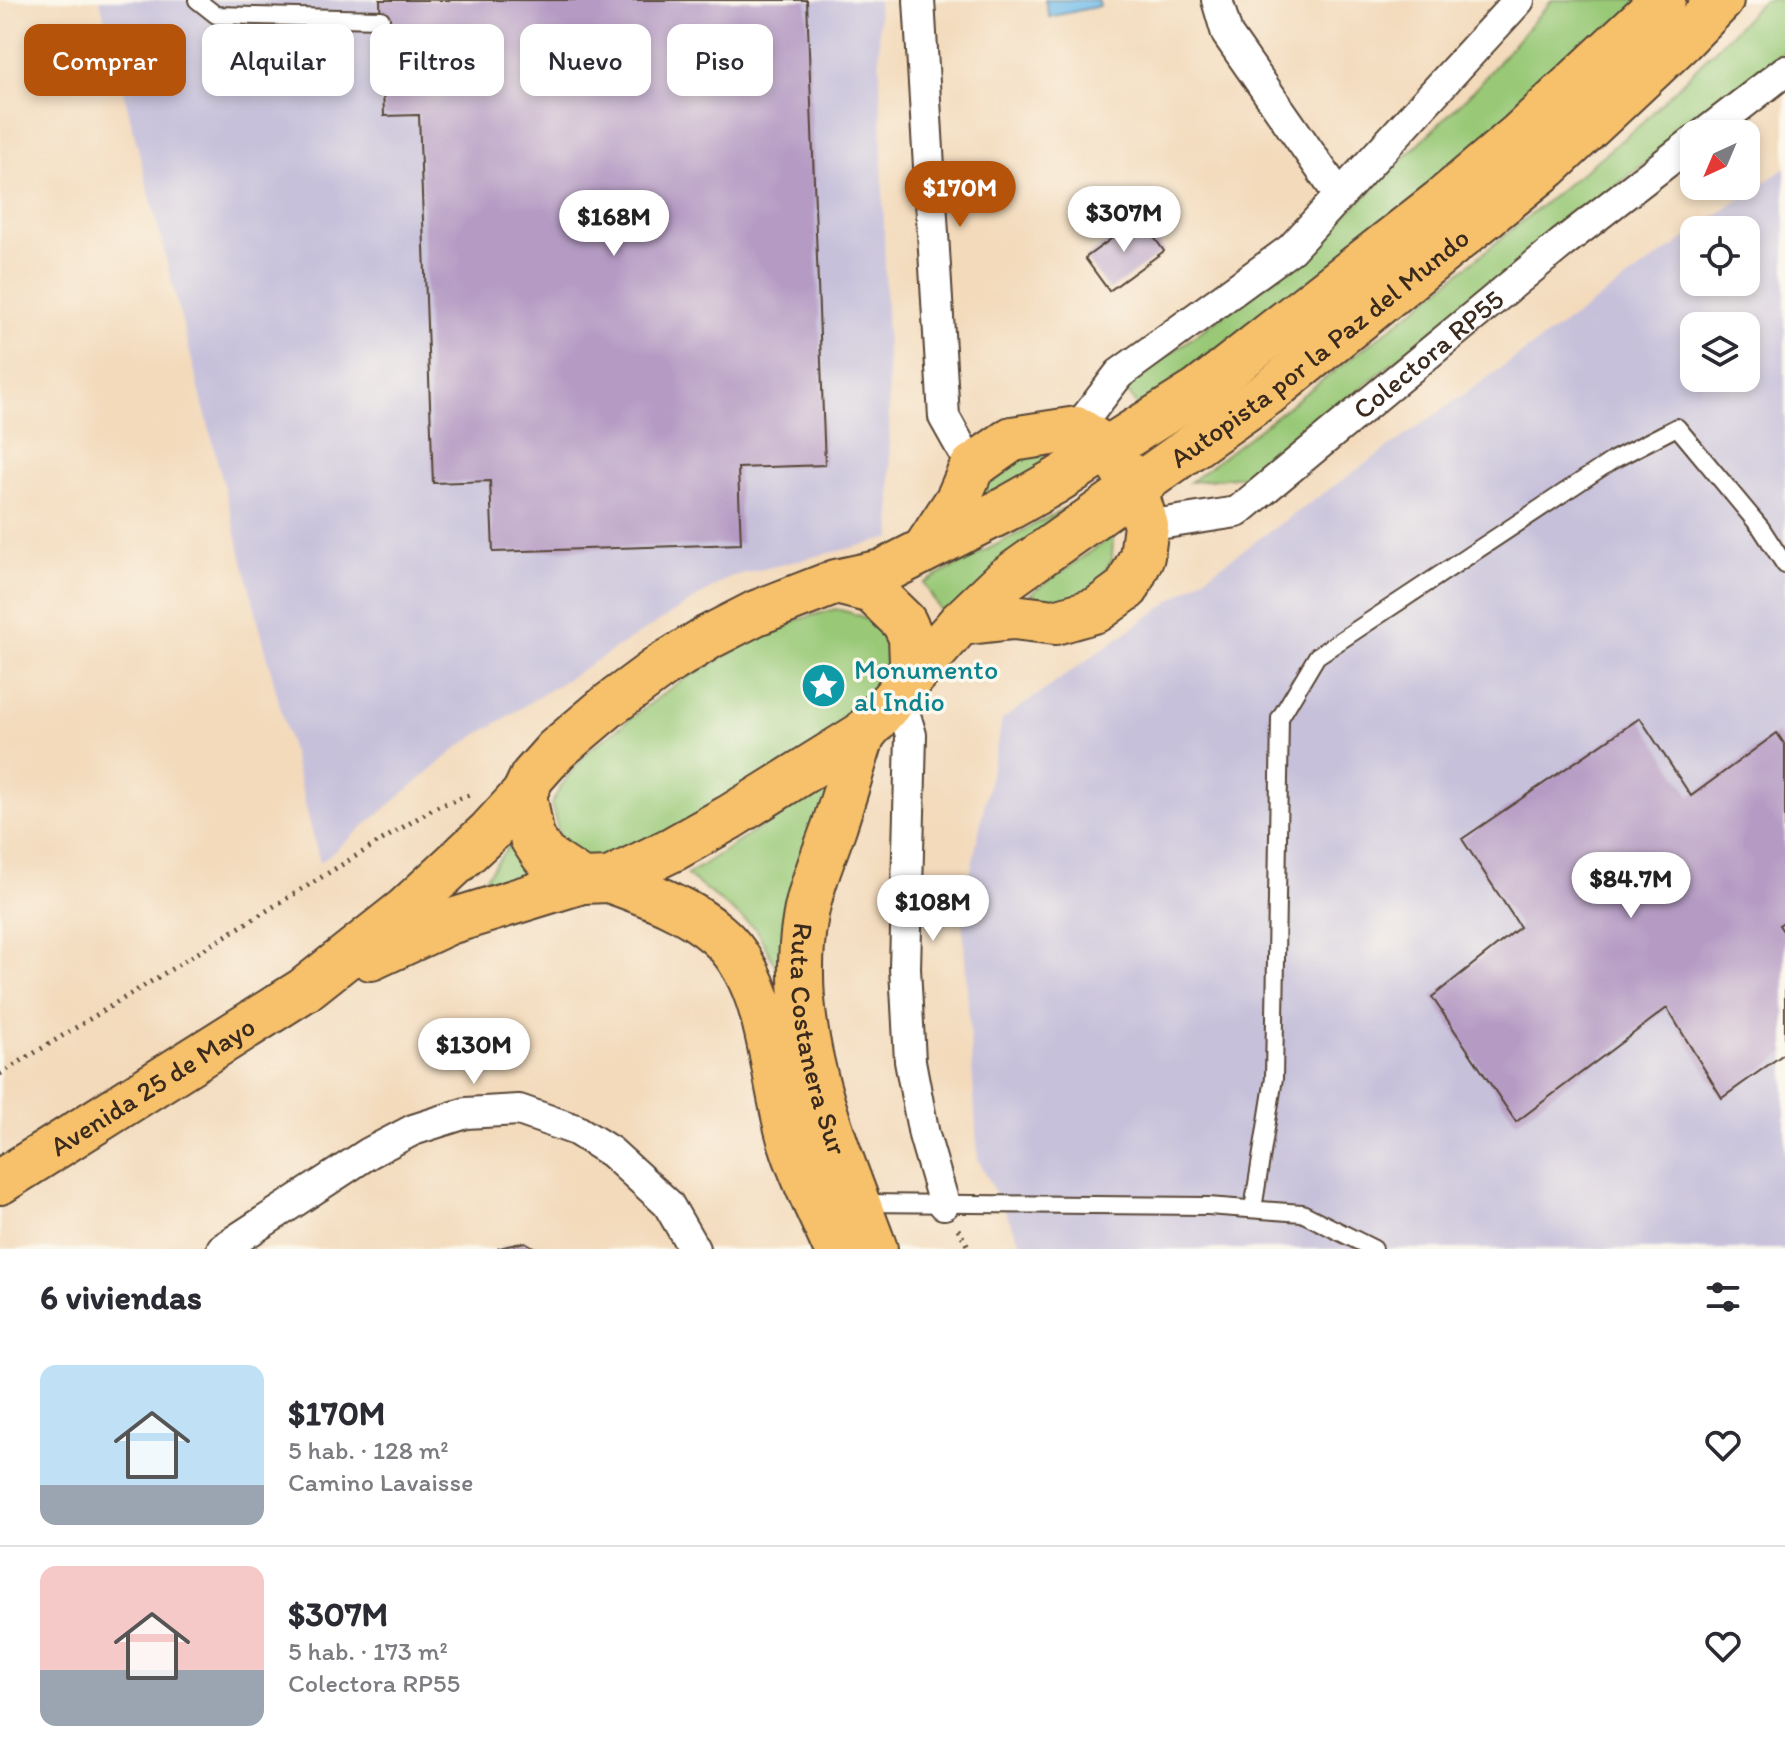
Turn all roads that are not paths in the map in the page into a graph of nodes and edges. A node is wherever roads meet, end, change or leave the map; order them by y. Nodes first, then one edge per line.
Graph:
1 (197, 0) edge
2 (919, 0) edge
3 (1217, 0) edge
4 (1519, 0) edge
5 (1663, 0) edge
6 (1721, 0) edge
7 (381, 19) dead end
8 (1785, 71) edge
9 (1722, 120) edge
10 (1680, 152) edge
11 (1339, 195) junction
12 (1093, 439) junction
13 (972, 467) junction
14 (1140, 506) junction
15 (926, 548) junction
16 (1785, 565) edge
17 (836, 582) junction
18 (960, 623) junction
19 (904, 688) junction
20 (863, 734) junction
21 (524, 794) junction
22 (596, 880) junction
23 (304, 990) junction
24 (0, 1182) edge
25 (858, 1203) junction
26 (944, 1204) junction
27 (1253, 1209) junction
28 (222, 1249) edge
29 (694, 1249) edge
30 (836, 1249) edge
31 (875, 1249) edge
32 (1374, 1249) edge

1 - 7 lane
2 - 13 street
3 - 11 street
4 - 11 street
5 - 12 main road, Autopista por la Paz del Mundo
6 - 14 main road, Autopista por la Paz del Mundo
8 - 9 street
10 - 14 street, Colectora RP55
11 - 12 street
12 - 13 main road
12 - 14 main road
12 - 15 main road, Autopista por la Paz del Mundo
13 - 15 main road
14 - 18 main road, Autopista por la Paz del Mundo
14 - 18 main road
15 - 17 main road, Autopista por la Paz del Mundo
16 - 27 lane
17 - 19 main road
17 - 21 main road, Autopista por la Paz del Mundo
18 - 19 main road, Autopista por la Paz del Mundo
19 - 20 main road, Autopista por la Paz del Mundo
19 - 26 street
20 - 22 main road, Autopista por la Paz del Mundo
20 - 25 main road, Ruta Costanera Sur
21 - 22 main road
21 - 23 main road, Avenida 25 de Mayo
22 - 23 main road, Avenida 25 de Mayo
22 - 30 main road, Ruta Costanera Sur
23 - 24 main road, Avenida 25 de Mayo
25 - 26 lane
25 - 31 main road, Ruta Costanera Sur
26 - 27 lane
27 - 32 lane
28 - 29 street

